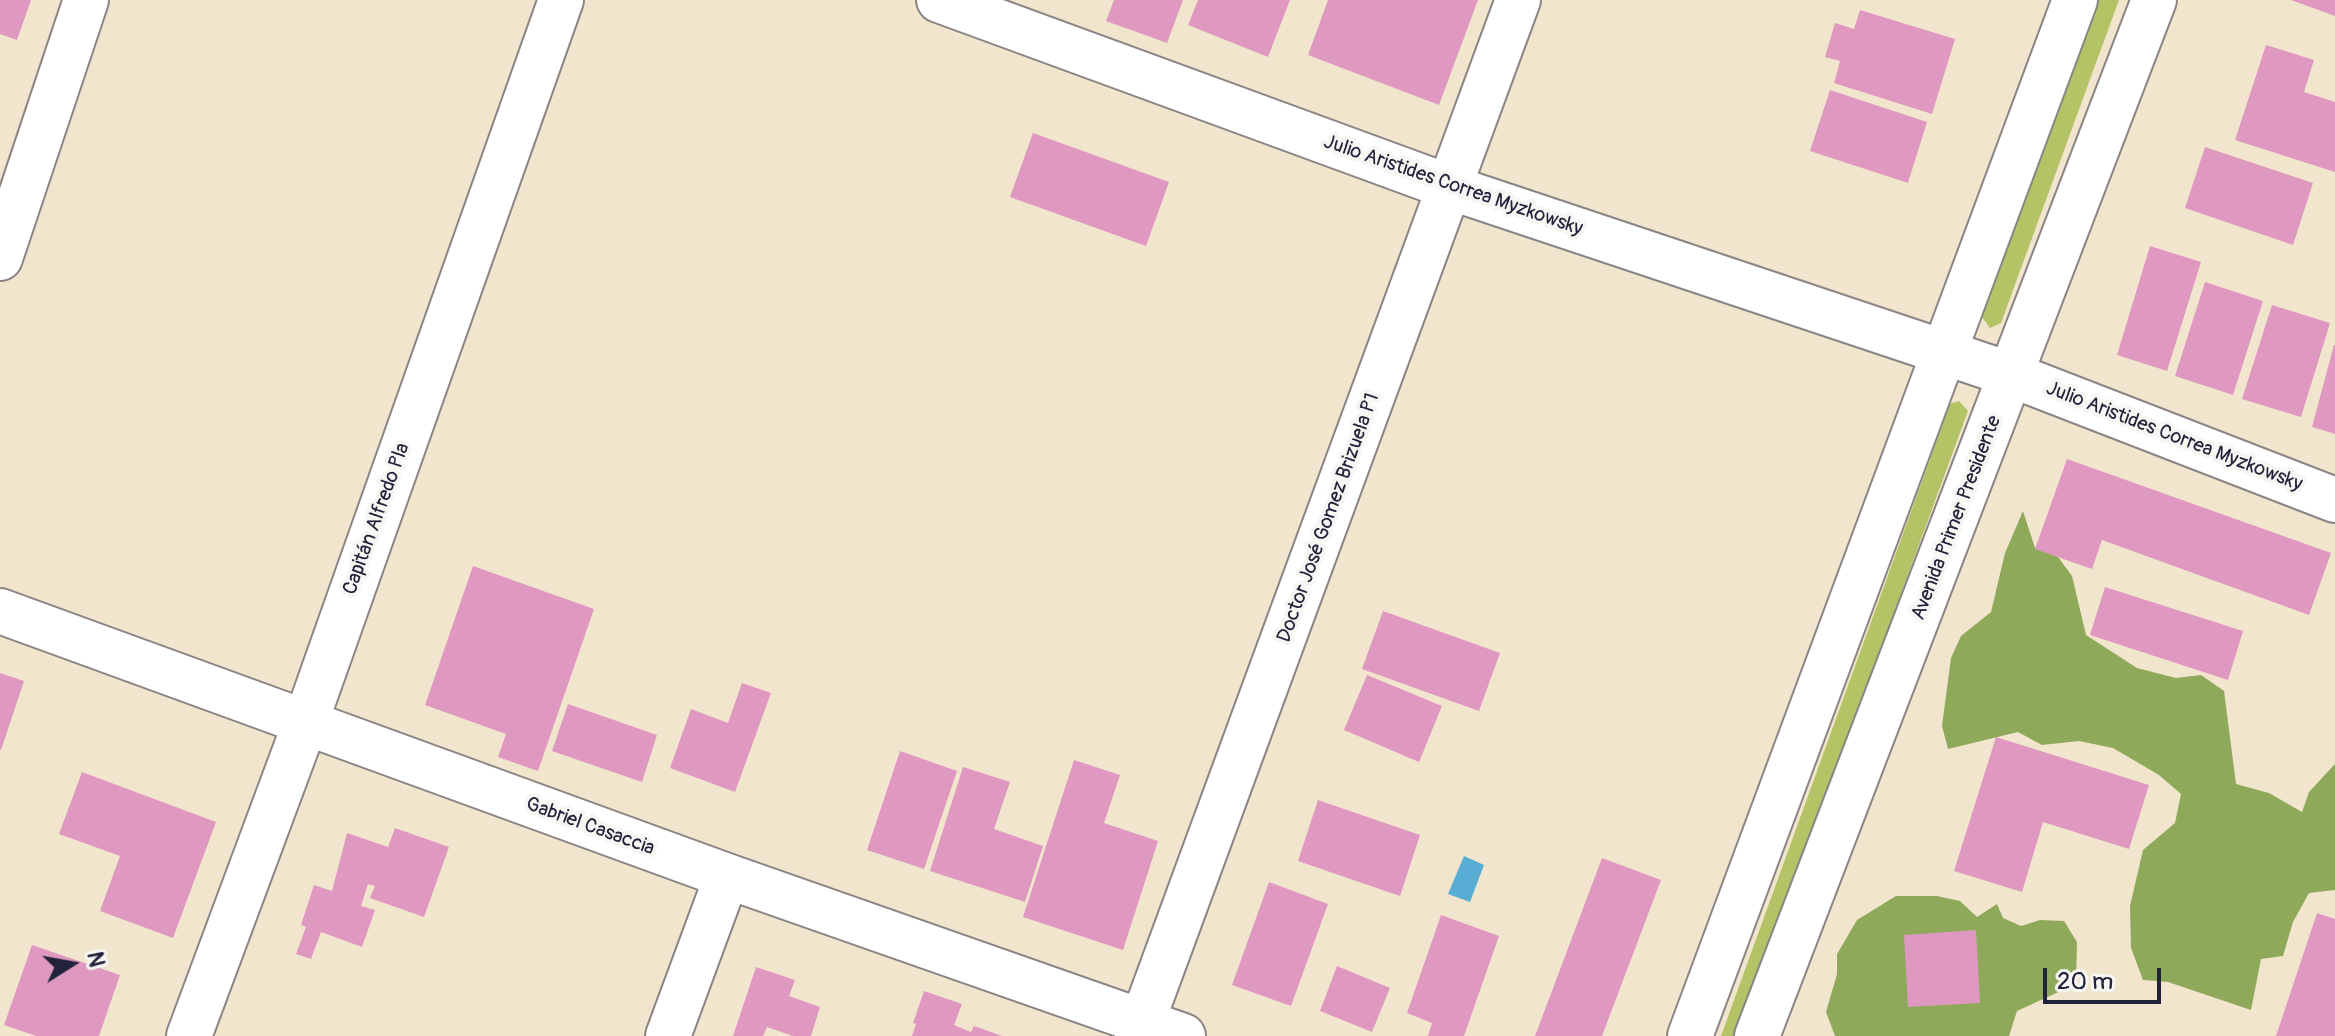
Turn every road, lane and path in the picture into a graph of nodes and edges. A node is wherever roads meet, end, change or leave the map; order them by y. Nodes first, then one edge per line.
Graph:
1 (86, 0) edge
2 (561, 0) edge
3 (939, 0) edge
4 (1518, 0) edge
5 (2075, 0) edge
6 (2154, 0) edge
7 (1038, 16) edge
8 (1452, 188) junction
9 (0, 258) edge
10 (1956, 356) junction
11 (2012, 375) junction
12 (2335, 500) edge
13 (0, 611) edge
14 (305, 724) junction
15 (727, 876) junction
16 (1140, 1029) edge
17 (189, 1036) edge
18 (668, 1036) edge
19 (1183, 1036) edge
20 (1690, 1036) edge
21 (1757, 1036) edge

1 - 9 street
2 - 14 street, Capitán Alfredo Pla
3 - 7 street, Julio Aristides Correa Myzkowsky
4 - 8 street, Doctor José Gomez Brizuela P1
5 - 10 street
6 - 11 street, Avenida Primer Presidente
7 - 8 street, Julio Aristides Correa Myzkowsky
8 - 10 street, Julio Aristides Correa Myzkowsky
8 - 16 street, Doctor José Gomez Brizuela P1
10 - 11 street, Julio Aristides Correa Myzkowsky
10 - 20 street
11 - 12 street, Julio Aristides Correa Myzkowsky
11 - 21 street, Avenida Primer Presidente
13 - 14 street, Gabriel Casaccia
14 - 15 street, Gabriel Casaccia
14 - 17 street, Capitán Alfredo Pla
15 - 16 street, Gabriel Casaccia
15 - 18 street
16 - 19 street, Gabriel Casaccia

